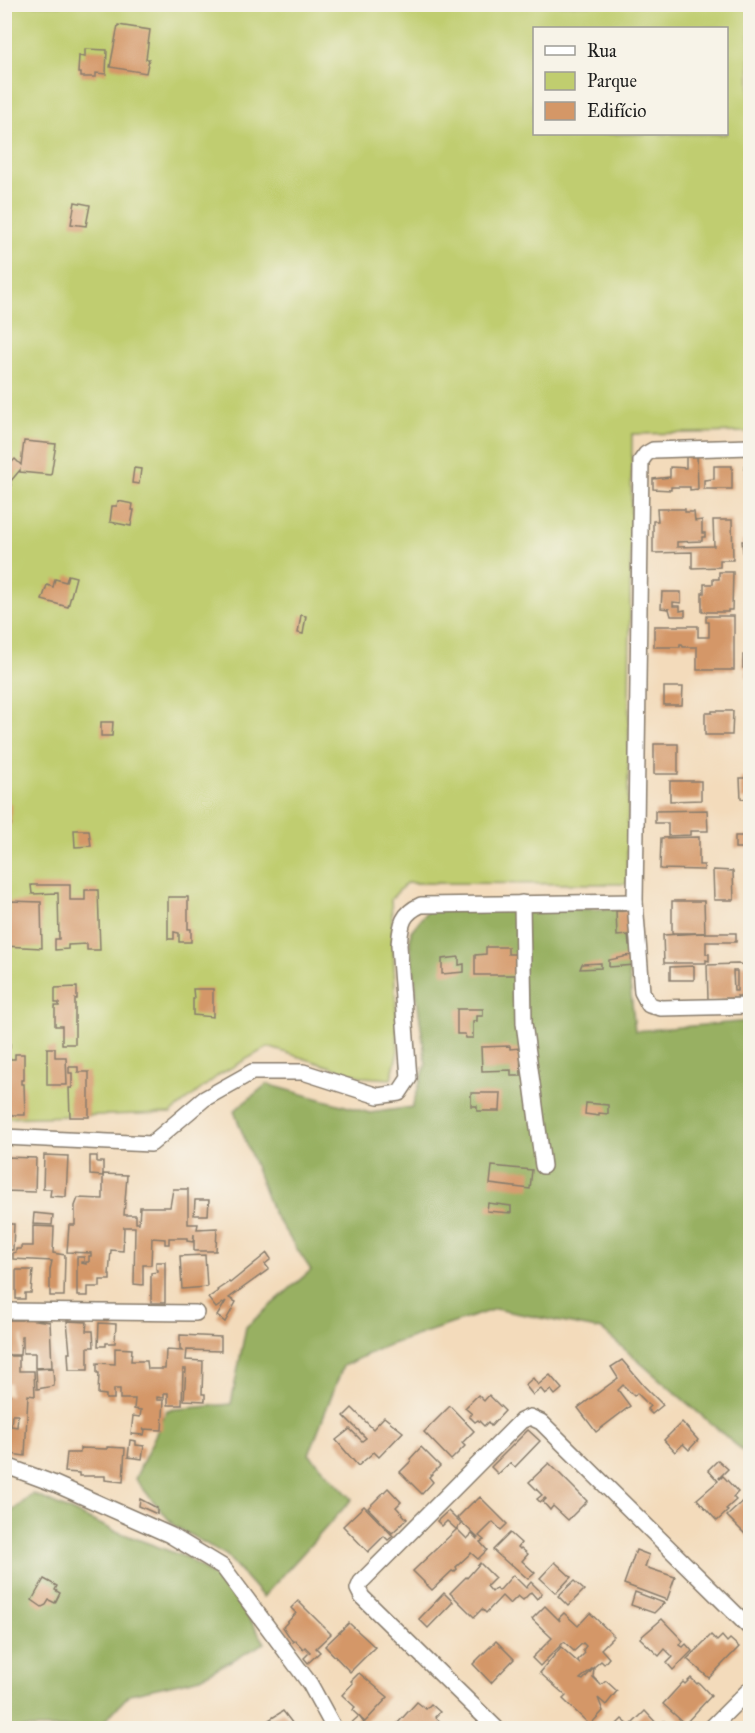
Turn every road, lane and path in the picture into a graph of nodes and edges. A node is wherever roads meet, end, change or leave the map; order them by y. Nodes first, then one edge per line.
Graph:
1 (750, 447) edge
2 (634, 902) junction
3 (522, 903) junction
4 (750, 1006) edge
5 (4, 1137) edge
6 (543, 1166) dead end
7 (4, 1311) edge
8 (196, 1313) dead end
9 (4, 1464) edge
10 (750, 1628) edge
11 (750, 1689) edge
12 (334, 1728) edge
13 (496, 1728) edge
14 (711, 1728) edge

1 - 2 street
2 - 3 street
2 - 4 street
3 - 5 street
3 - 6 street
7 - 8 street
9 - 12 street
10 - 13 street
11 - 14 street

